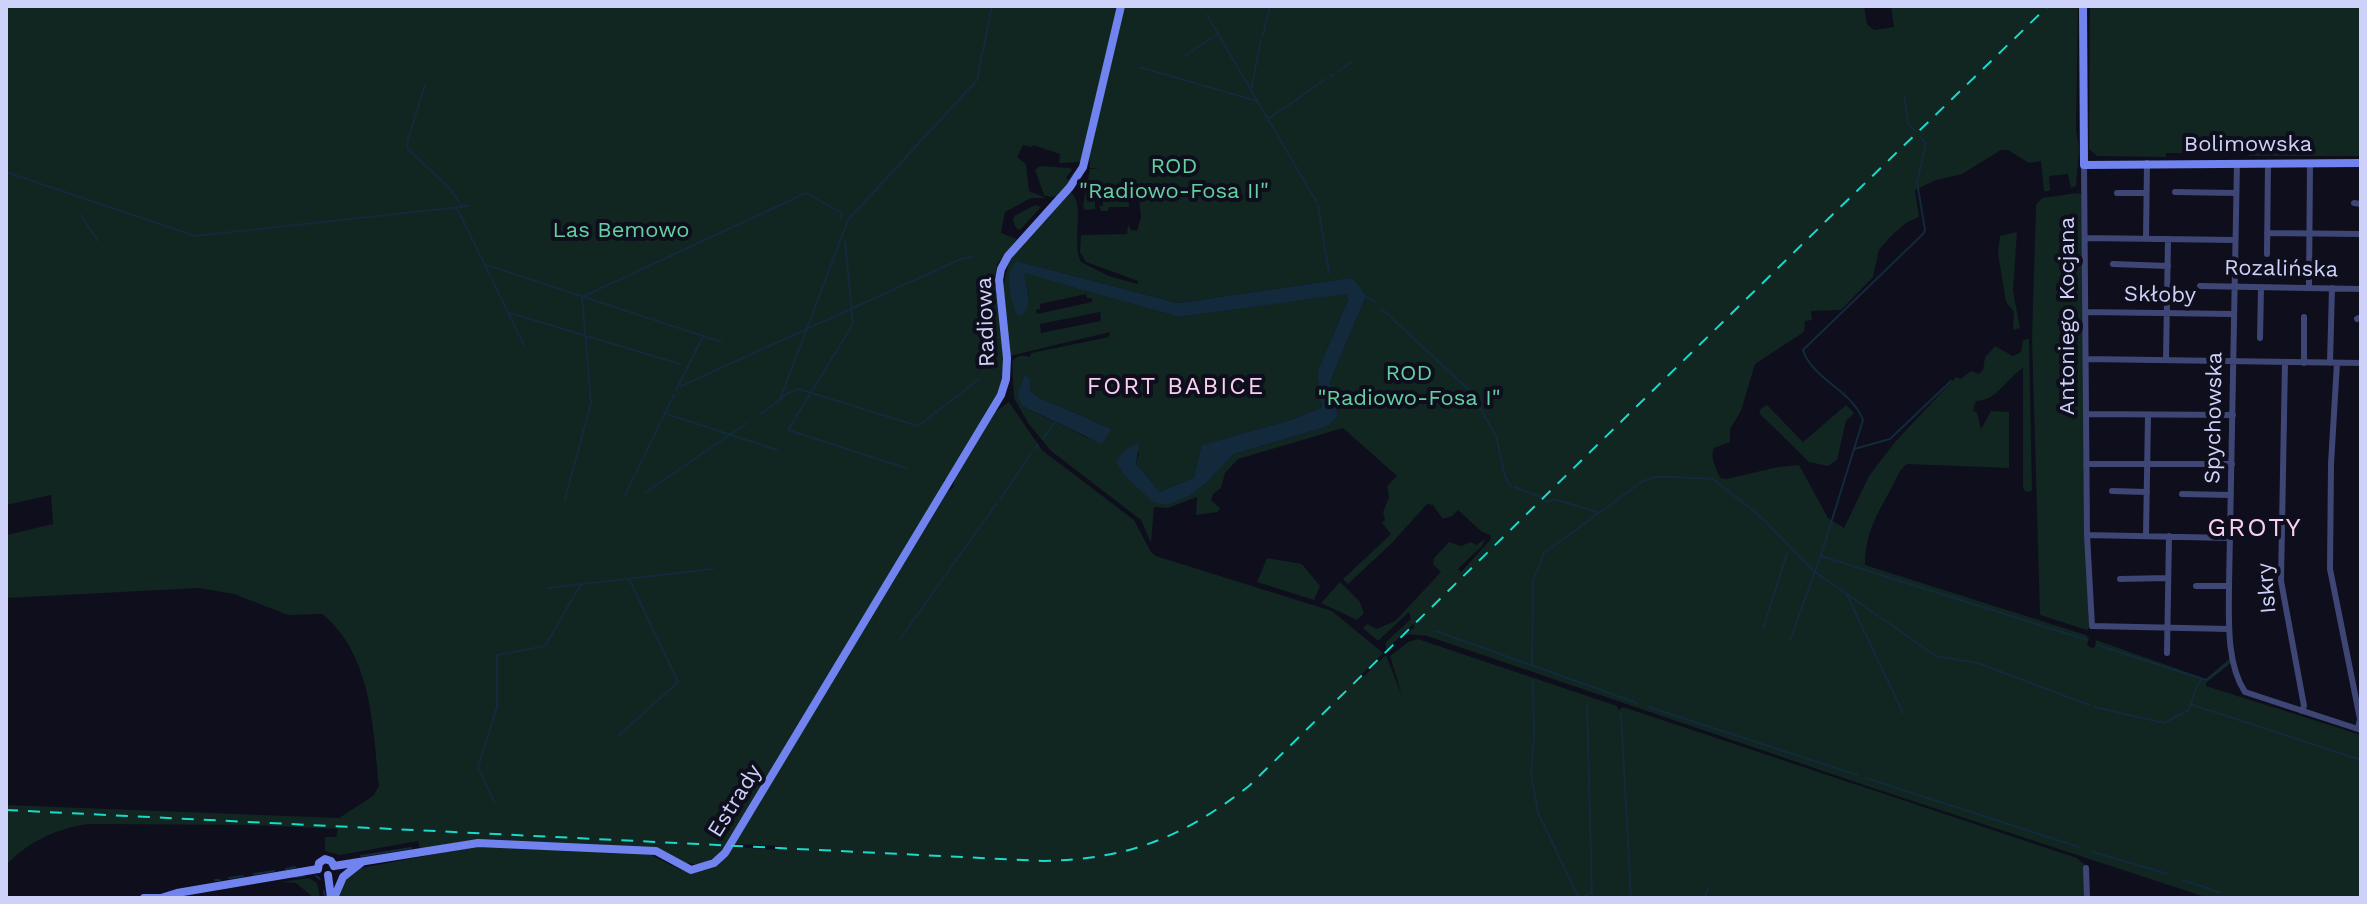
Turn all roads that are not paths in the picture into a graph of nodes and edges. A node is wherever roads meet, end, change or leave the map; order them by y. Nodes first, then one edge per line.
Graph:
1 (1121, 6) edge
2 (2083, 6) edge
3 (2084, 163) junction
4 (2147, 163) junction
5 (2237, 163) junction
6 (2268, 163) junction
7 (2310, 163) junction
8 (2361, 163) edge
9 (2175, 192) dead end
10 (2117, 193) dead end
11 (2146, 193) junction
12 (2236, 193) junction
13 (2267, 233) junction
14 (2310, 233) junction
15 (2361, 234) edge
16 (2085, 238) junction
17 (2146, 238) junction
18 (2168, 239) junction
19 (2235, 240) junction
20 (2267, 254) dead end
21 (2113, 264) dead end
22 (2168, 266) junction
23 (2200, 286) dead end
24 (2234, 287) junction
25 (2261, 288) junction
26 (2309, 288) junction
27 (2332, 288) junction
28 (2361, 289) edge
29 (2086, 312) junction
30 (2167, 313) junction
31 (2233, 314) junction
32 (2304, 317) dead end
33 (2260, 338) dead end
34 (2087, 359) junction
35 (2166, 360) junction
36 (2233, 361) junction
37 (2285, 362) junction
38 (2304, 363) junction
39 (2333, 363) junction
40 (2361, 363) edge
41 (2087, 414) junction
42 (2148, 415) junction
43 (2233, 415) junction
44 (2086, 464) junction
45 (2147, 464) junction
46 (2232, 464) junction
47 (2112, 491) dead end
48 (2147, 492) junction
49 (2182, 494) dead end
50 (2231, 495) junction
51 (2087, 535) junction
52 (2146, 535) junction
53 (2169, 536) junction
54 (2230, 538) junction
55 (910, 548) joint
56 (2168, 578) junction
57 (2120, 579) dead end
58 (2196, 586) dead end
59 (2229, 586) junction
60 (2168, 628) junction
61 (2229, 629) junction
62 (2167, 653) dead end
63 (2302, 711) junction
64 (2359, 729) edge
65 (364, 861) junction
66 (334, 866) junction
67 (2086, 868) dead end
68 (318, 869) junction
69 (328, 875) junction
70 (144, 898) edge
71 (332, 898) edge
72 (2087, 898) edge

1 - 55 main road, Radiowa
2 - 3 main road, Antoniego Kocjana
3 - 4 main road, Bolimowska
3 - 16 street, Antoniego Kocjana
4 - 5 main road, Bolimowska
4 - 11 street
5 - 6 main road, Bolimowska
5 - 12 street, Spychowska
6 - 7 main road, Bolimowska
6 - 13 street
7 - 8 main road, Bolimowska
7 - 14 street
9 - 12 street
10 - 11 street
11 - 17 street
12 - 19 street, Spychowska
13 - 14 street
13 - 20 street
14 - 15 street
14 - 26 street
16 - 17 street
16 - 29 street, Antoniego Kocjana
17 - 18 street
18 - 19 street
18 - 22 street
19 - 24 street, Spychowska
21 - 22 street
22 - 30 street
23 - 24 street, Rozalińska
24 - 25 street, Rozalińska
24 - 31 street, Spychowska
25 - 26 street, Rozalińska
25 - 33 street
26 - 27 street, Rozalińska
27 - 28 street, Rozalińska
27 - 39 street
29 - 30 street, Skłoby
29 - 34 street, Antoniego Kocjana
30 - 31 street, Skłoby
30 - 35 street
31 - 36 street, Spychowska
32 - 38 street
34 - 35 street
34 - 41 street, Antoniego Kocjana
35 - 36 street
36 - 37 street
36 - 43 street, Spychowska
37 - 38 street
37 - 63 street, Iskry
38 - 39 street
39 - 40 street
39 - 64 street
41 - 42 street
41 - 44 street, Antoniego Kocjana
42 - 43 street
42 - 45 street
43 - 46 street, Spychowska
44 - 45 street
44 - 51 street, Antoniego Kocjana
45 - 46 street
45 - 48 street
46 - 50 street, Spychowska
47 - 48 street
48 - 52 street
49 - 50 street
50 - 54 street, Spychowska
51 - 52 street
51 - 60 street, Antoniego Kocjana
52 - 53 street
53 - 54 street
53 - 56 street
54 - 59 street, Spychowska
55 - 65 main road, Estrady
56 - 57 street
56 - 60 street
58 - 59 street
59 - 61 street, Spychowska
60 - 61 street
60 - 62 street
61 - 63 street, Spychowska
63 - 64 street, Spychowska
65 - 66 main road, Estrady
65 - 71 main road
66 - 68 main road
66 - 69 main road
67 - 72 street
68 - 69 main road
68 - 70 main road
69 - 71 main road

